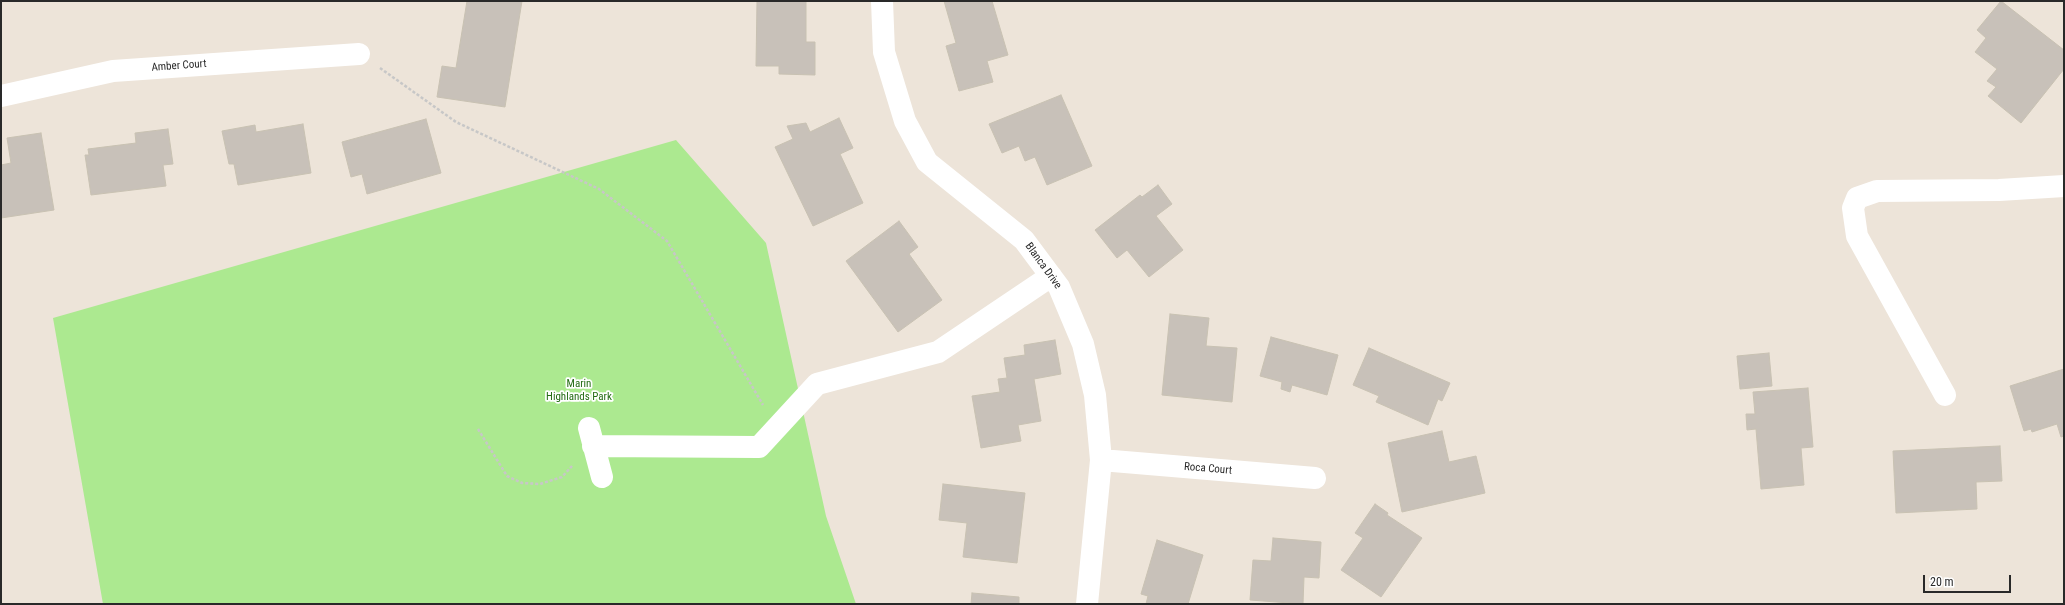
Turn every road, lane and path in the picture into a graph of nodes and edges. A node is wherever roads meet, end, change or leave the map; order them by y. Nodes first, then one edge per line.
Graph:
1 (882, 1) edge
2 (359, 54) joint
3 (1, 96) edge
4 (2064, 186) edge
5 (1051, 276) junction
6 (1945, 395) dead end
7 (776, 428) junction
8 (478, 429) dead end
9 (591, 437) junction
10 (1101, 460) junction
11 (602, 477) dead end
12 (1315, 478) dead end
13 (1087, 604) edge

1 - 5 street, Blanca Drive
2 - 3 street, Amber Court
2 - 7 path
4 - 6 street
5 - 7 street
5 - 10 street, Blanca Drive
7 - 9 street
8 - 9 path
9 - 11 street
10 - 12 street, Roca Court
10 - 13 street, Blanca Drive

